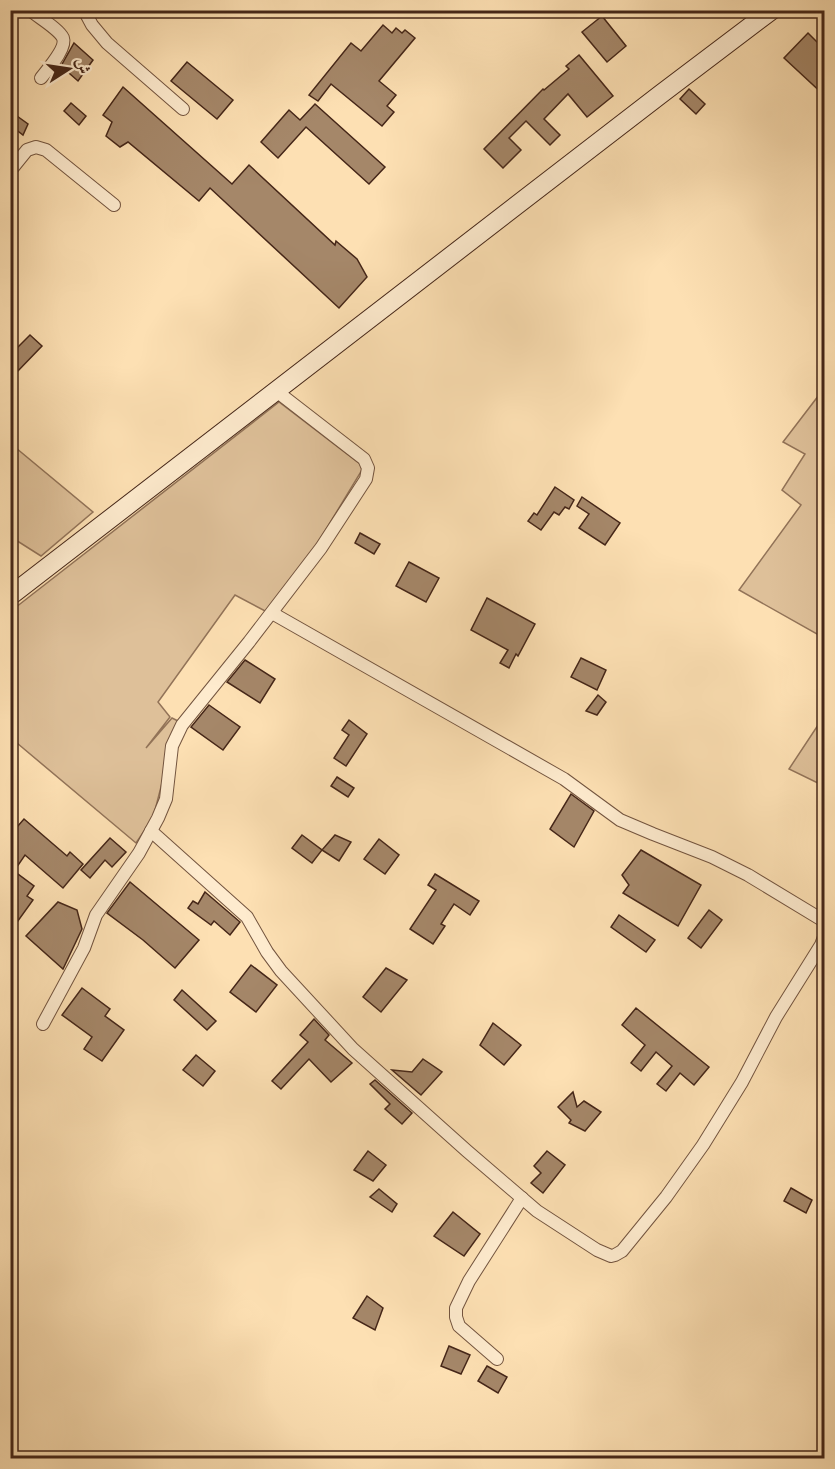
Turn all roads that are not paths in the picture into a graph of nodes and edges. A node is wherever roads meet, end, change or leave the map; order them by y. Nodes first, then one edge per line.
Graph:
1 (30, 10) edge
2 (84, 10) edge
3 (772, 10) edge
4 (41, 78) dead end
5 (183, 109) dead end
6 (10, 171) edge
7 (114, 205) dead end
8 (275, 390) junction
9 (10, 596) edge
10 (272, 613) junction
11 (151, 831) junction
12 (825, 921) edge
13 (825, 937) edge
14 (43, 1023) dead end
15 (522, 1198) junction
16 (496, 1359) dead end

1 - 4 street
2 - 5 street
3 - 8 street
6 - 7 street
8 - 9 street
8 - 10 street
10 - 11 street
10 - 12 street
11 - 14 street
11 - 15 street
13 - 15 street
15 - 16 street

